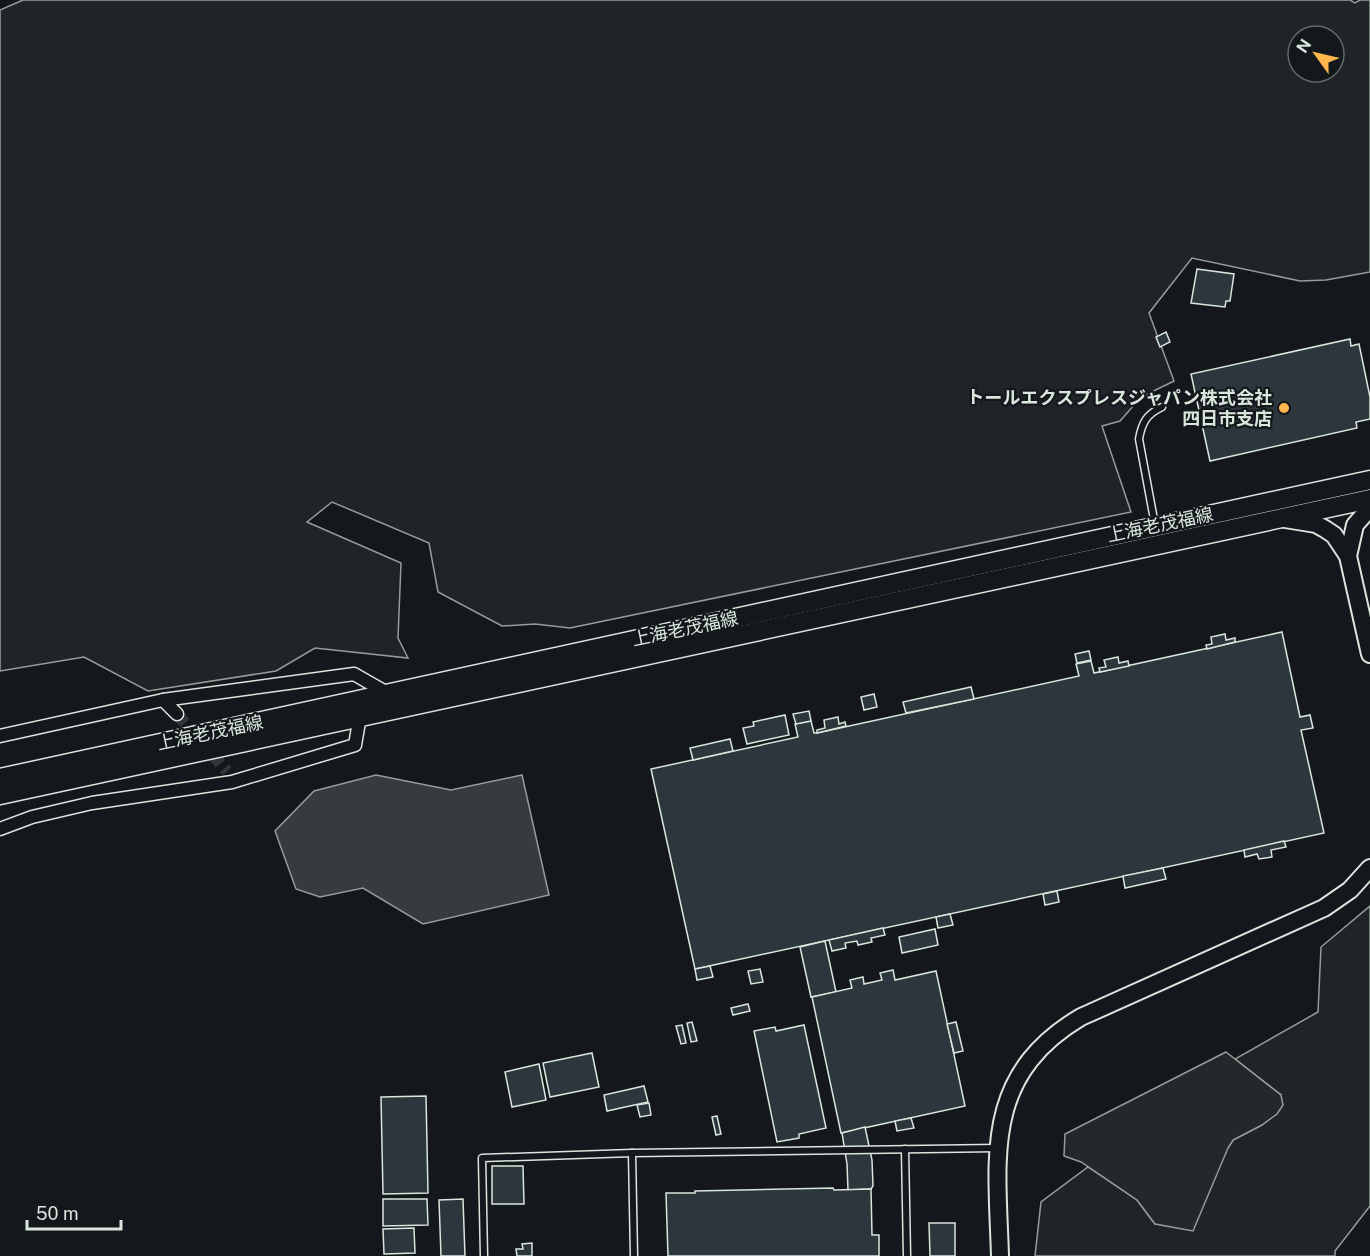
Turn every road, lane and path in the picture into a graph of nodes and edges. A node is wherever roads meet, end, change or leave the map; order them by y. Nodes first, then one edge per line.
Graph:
1 (1162, 407) dead end
2 (1370, 480) edge
3 (1370, 500) edge
4 (1370, 508) edge
5 (1281, 518) junction
6 (1155, 525) junction
7 (1348, 556) junction
8 (1370, 654) edge
9 (389, 694) junction
10 (163, 700) junction
11 (177, 714) tunnel mouth
12 (360, 716) junction
13 (0, 736) edge
14 (0, 778) edge
15 (0, 795) edge
16 (0, 829) edge
17 (1370, 868) edge
18 (997, 1148) junction
19 (905, 1149) junction
20 (632, 1153) junction
21 (484, 1256) edge
22 (634, 1256) edge
23 (907, 1256) edge
24 (1000, 1256) edge

1 - 6 lane
2 - 6 main road, 上海老茂福線
3 - 5 main road, 上海老茂福線
4 - 7 street
5 - 7 street
5 - 12 main road, 上海老茂福線
6 - 9 main road, 上海老茂福線
7 - 8 street
9 - 10 street
9 - 14 main road, 上海老茂福線
10 - 11 street
10 - 13 street
12 - 15 main road, 上海老茂福線
12 - 16 street
17 - 18 street
18 - 19 lane
18 - 24 street
19 - 20 lane
19 - 23 lane
20 - 21 lane
20 - 22 lane

